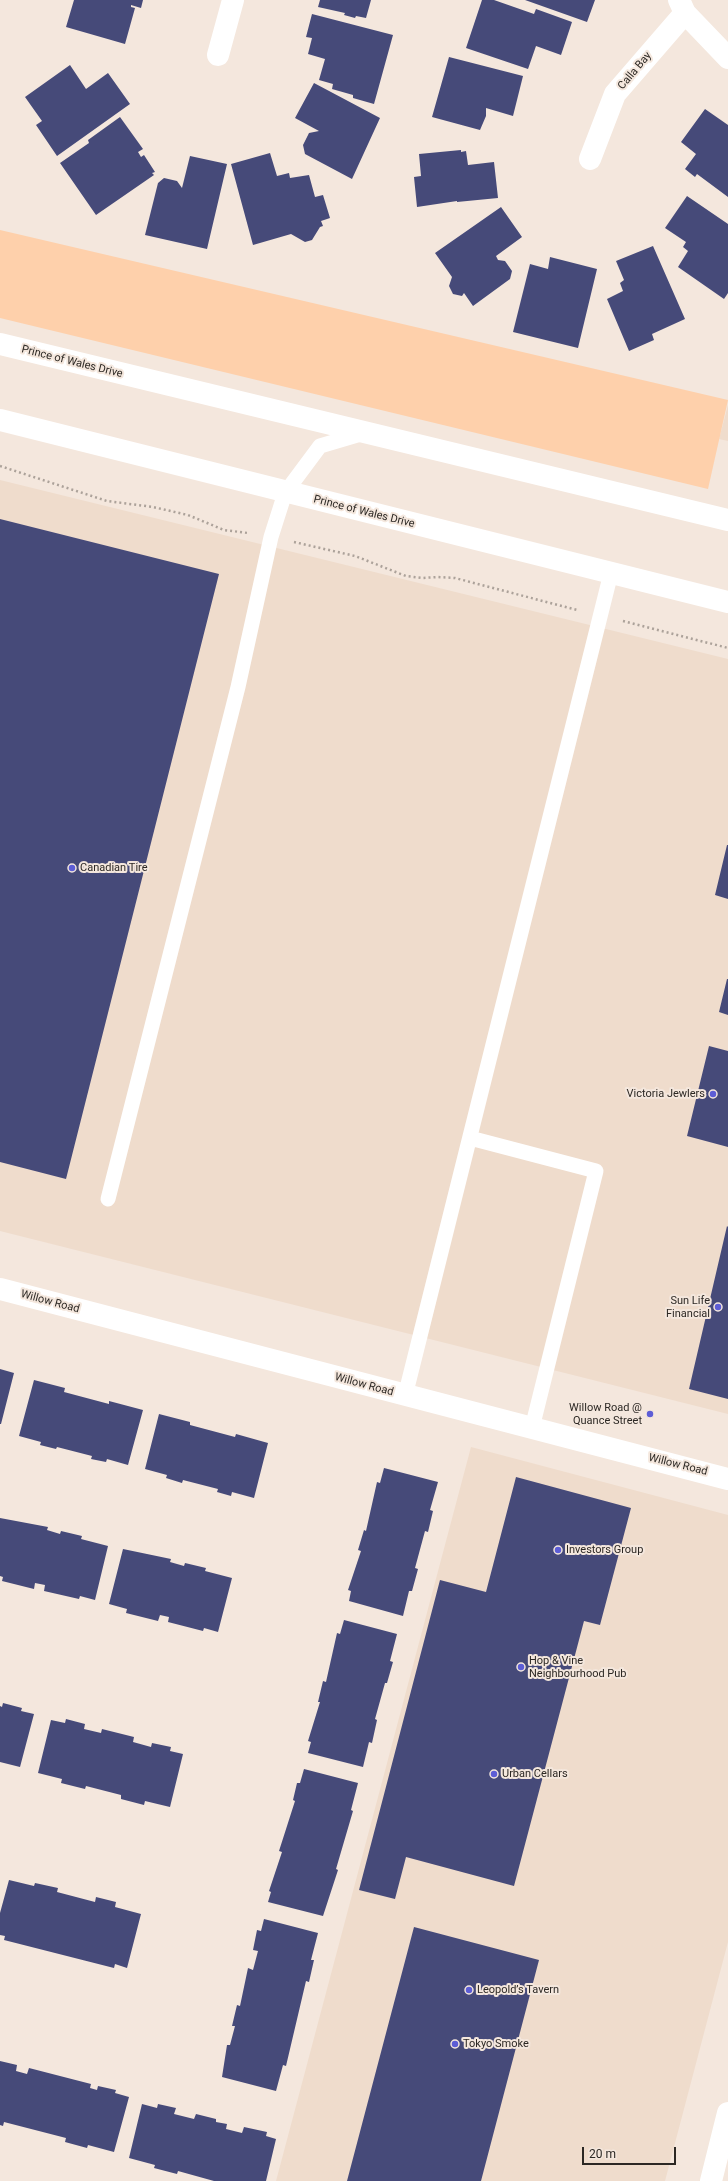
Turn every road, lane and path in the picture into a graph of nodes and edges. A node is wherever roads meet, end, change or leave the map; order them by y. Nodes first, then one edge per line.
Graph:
1 (233, 0) edge
2 (682, 6) edge
3 (218, 55) dead end
4 (728, 58) edge
5 (590, 159) dead end
6 (0, 344) edge
7 (0, 420) edge
8 (368, 432) junction
9 (0, 466) edge
10 (285, 493) junction
11 (728, 520) edge
12 (271, 537) junction
13 (611, 573) junction
14 (728, 602) edge
15 (599, 615) junction
16 (728, 648) edge
17 (470, 1138) junction
18 (108, 1199) dead end
19 (0, 1289) edge
20 (405, 1396) junction
21 (532, 1428) junction
22 (728, 1479) edge
23 (728, 2113) edge
24 (711, 2181) edge

1 - 3 main road
2 - 4 main road
2 - 5 main road, Calla Bay
6 - 8 main road, Prince of Wales Drive
7 - 10 main road, Prince of Wales Drive
8 - 10 lane
8 - 11 main road, Prince of Wales Drive
9 - 12 path
10 - 12 lane
10 - 13 main road, Prince of Wales Drive
12 - 15 path
12 - 18 lane
13 - 14 main road, Prince of Wales Drive
13 - 15 lane
15 - 16 path
15 - 17 lane
17 - 20 lane
17 - 21 lane
19 - 20 main road, Willow Road
20 - 21 main road, Willow Road
21 - 22 main road, Willow Road
23 - 24 main road

